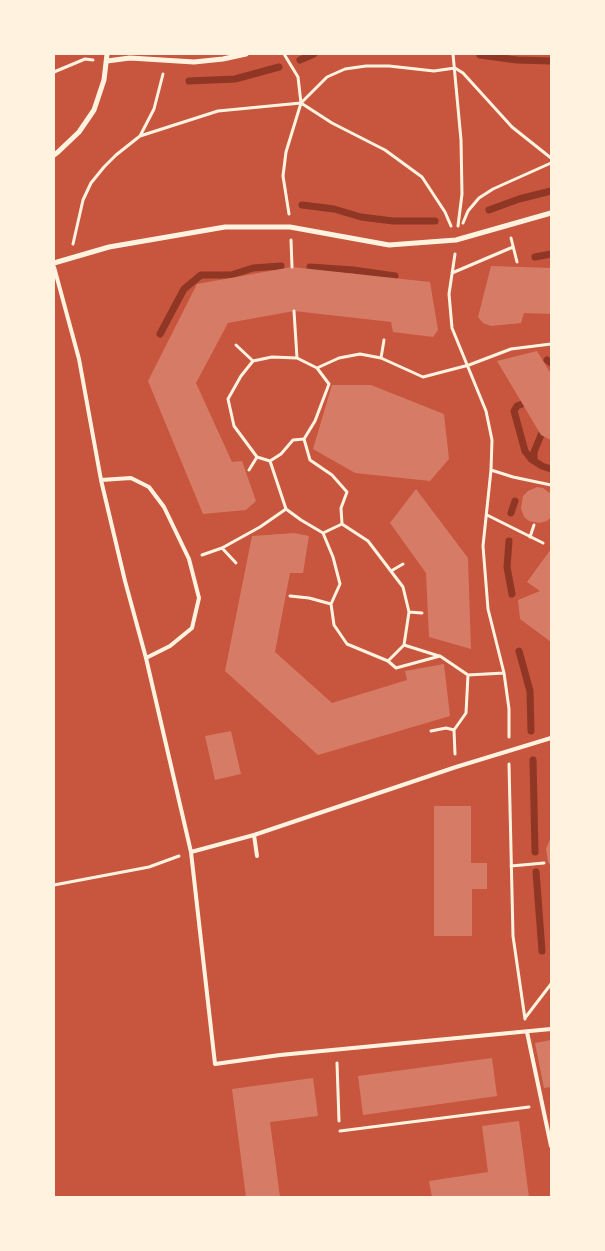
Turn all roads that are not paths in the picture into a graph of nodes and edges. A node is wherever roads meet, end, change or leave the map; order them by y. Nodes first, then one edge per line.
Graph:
1 (107, 54) edge
2 (246, 54) edge
3 (107, 61) junction
4 (54, 155) edge
5 (551, 213) edge
6 (54, 265) edge
7 (101, 480) junction
8 (146, 658) junction
9 (551, 738) edge
10 (254, 835) junction
11 (191, 852) junction
12 (257, 856) dead end
13 (551, 1029) edge
14 (527, 1032) junction
15 (551, 1146) edge

1 - 3 street
2 - 3 street
3 - 4 street
5 - 6 street
6 - 7 lane
7 - 8 lane
7 - 8 lane
8 - 11 lane
9 - 10 lane
10 - 11 lane
10 - 12 lane
11 - 14 lane
13 - 14 lane
14 - 15 lane

